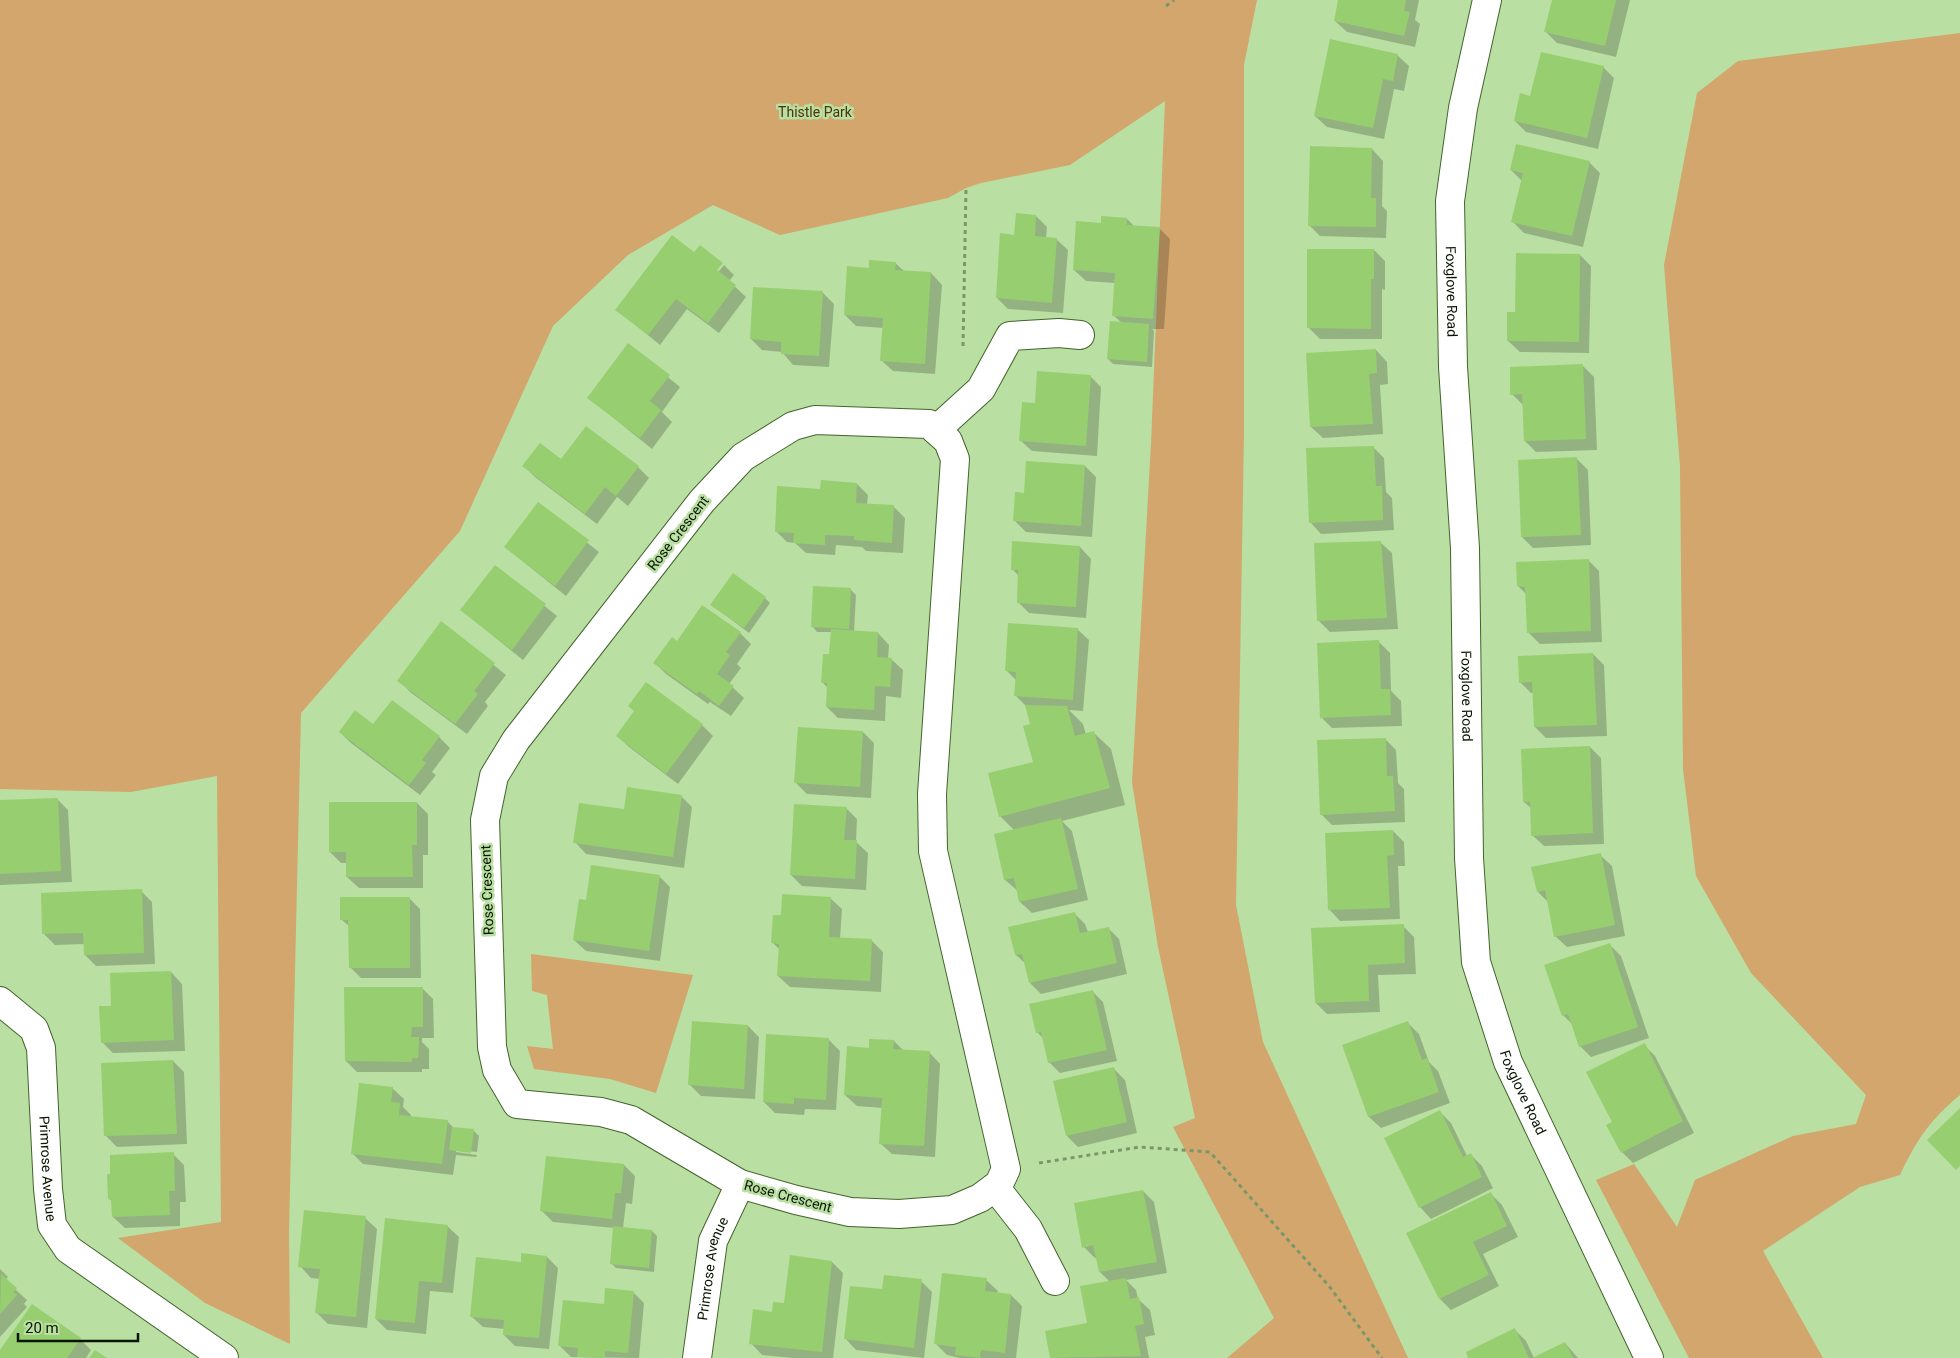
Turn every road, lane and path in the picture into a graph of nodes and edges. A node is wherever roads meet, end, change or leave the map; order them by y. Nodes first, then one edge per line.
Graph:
1 (1174, 0) edge
2 (1487, 0) edge
3 (1166, 6) dead end
4 (966, 188) dead end
5 (1080, 335) dead end
6 (963, 349) dead end
7 (936, 430) junction
8 (0, 1001) edge
9 (1000, 1178) junction
10 (740, 1184) junction
11 (1055, 1282) dead end
12 (224, 1358) edge
13 (697, 1358) edge
14 (1382, 1358) edge
15 (1649, 1358) edge

1 - 3 path
2 - 15 street, Foxglove Road
4 - 6 path
5 - 7 street
7 - 9 street
7 - 10 street, Rose Crescent
8 - 12 street, Primrose Avenue
9 - 10 street, Rose Crescent
9 - 11 street
9 - 14 path
10 - 13 street, Primrose Avenue

